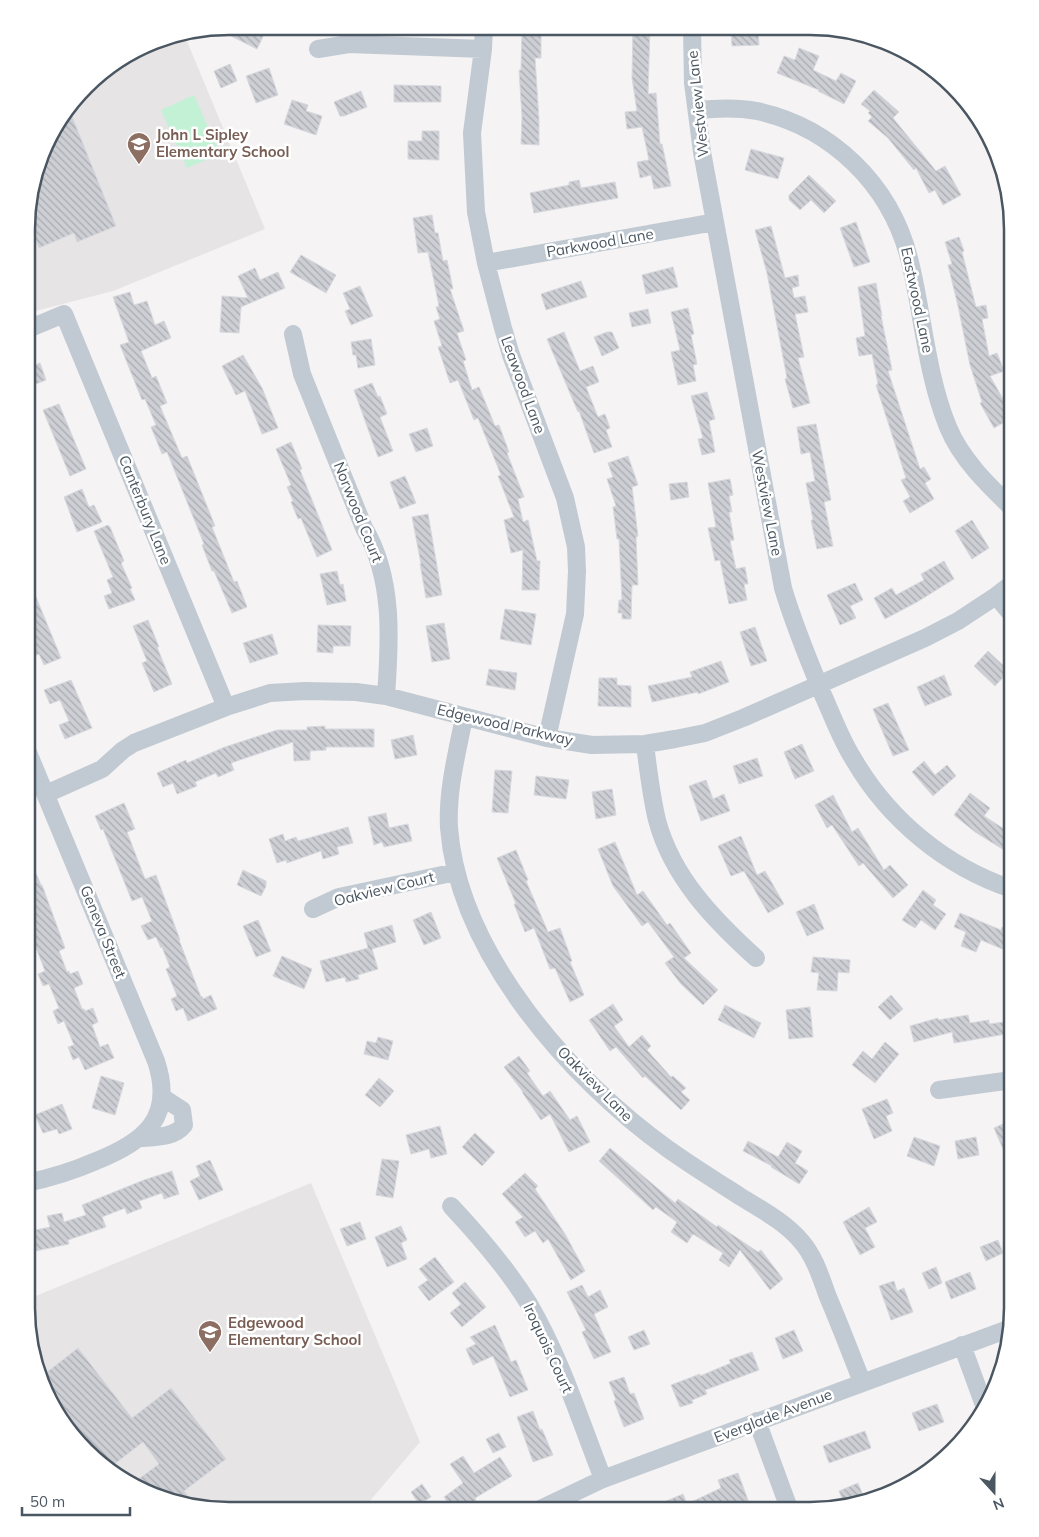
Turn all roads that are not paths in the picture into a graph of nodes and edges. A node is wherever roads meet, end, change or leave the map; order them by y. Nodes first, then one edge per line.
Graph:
1 (484, 35) edge
2 (692, 35) edge
3 (318, 49) dead end
4 (483, 49) junction
5 (697, 110) junction
6 (715, 222) junction
7 (486, 263) junction
8 (35, 325) edge
9 (293, 334) dead end
10 (1004, 499) edge
11 (1004, 590) edge
12 (996, 596) junction
13 (1004, 605) edge
14 (819, 685) junction
15 (386, 696) junction
16 (226, 707) junction
17 (464, 717) junction
18 (546, 738) junction
19 (644, 744) junction
20 (35, 769) edge
21 (46, 794) junction
22 (456, 872) junction
23 (1004, 886) edge
24 (313, 909) dead end
25 (756, 958) dead end
26 (1004, 1081) edge
27 (939, 1090) dead end
28 (162, 1097) junction
29 (140, 1138) junction
30 (35, 1181) edge
31 (452, 1206) dead end
32 (1002, 1331) edge
33 (962, 1345) junction
34 (862, 1382) junction
35 (982, 1399) edge
36 (757, 1421) junction
37 (603, 1479) junction
38 (555, 1502) edge
39 (787, 1502) edge

1 - 4 street, Leawood Lane
2 - 5 street, Westview Lane
3 - 4 street
4 - 7 street, Leawood Lane
5 - 6 street, Westview Lane
5 - 10 street, Eastwood Lane
6 - 7 street, Parkwood Lane
6 - 14 street, Westview Lane
7 - 18 street, Leawood Lane
8 - 16 street, Canterbury Lane
9 - 15 street, Norwood Court
11 - 12 street, Edgewood Parkway
12 - 13 street
12 - 14 street, Edgewood Parkway
14 - 19 street, Edgewood Parkway
14 - 23 street, Westview Lane
15 - 16 street, Edgewood Parkway
15 - 17 street, Edgewood Parkway
16 - 21 street, Edgewood Parkway
17 - 18 street, Edgewood Parkway
17 - 22 street, Oakview Lane
18 - 19 street, Edgewood Parkway
19 - 25 street
20 - 21 street, Geneva Street
21 - 28 street, Geneva Street
22 - 24 street, Oakview Court
22 - 34 street, Oakview Lane
26 - 27 street
28 - 29 street, Geneva Street
28 - 29 street
29 - 30 street
31 - 37 street, Iroquois Court
32 - 33 street, Everglade Avenue
33 - 34 street, Everglade Avenue
33 - 35 street
34 - 36 street, Everglade Avenue
36 - 37 street, Everglade Avenue
36 - 39 street
37 - 38 street, Everglade Avenue

